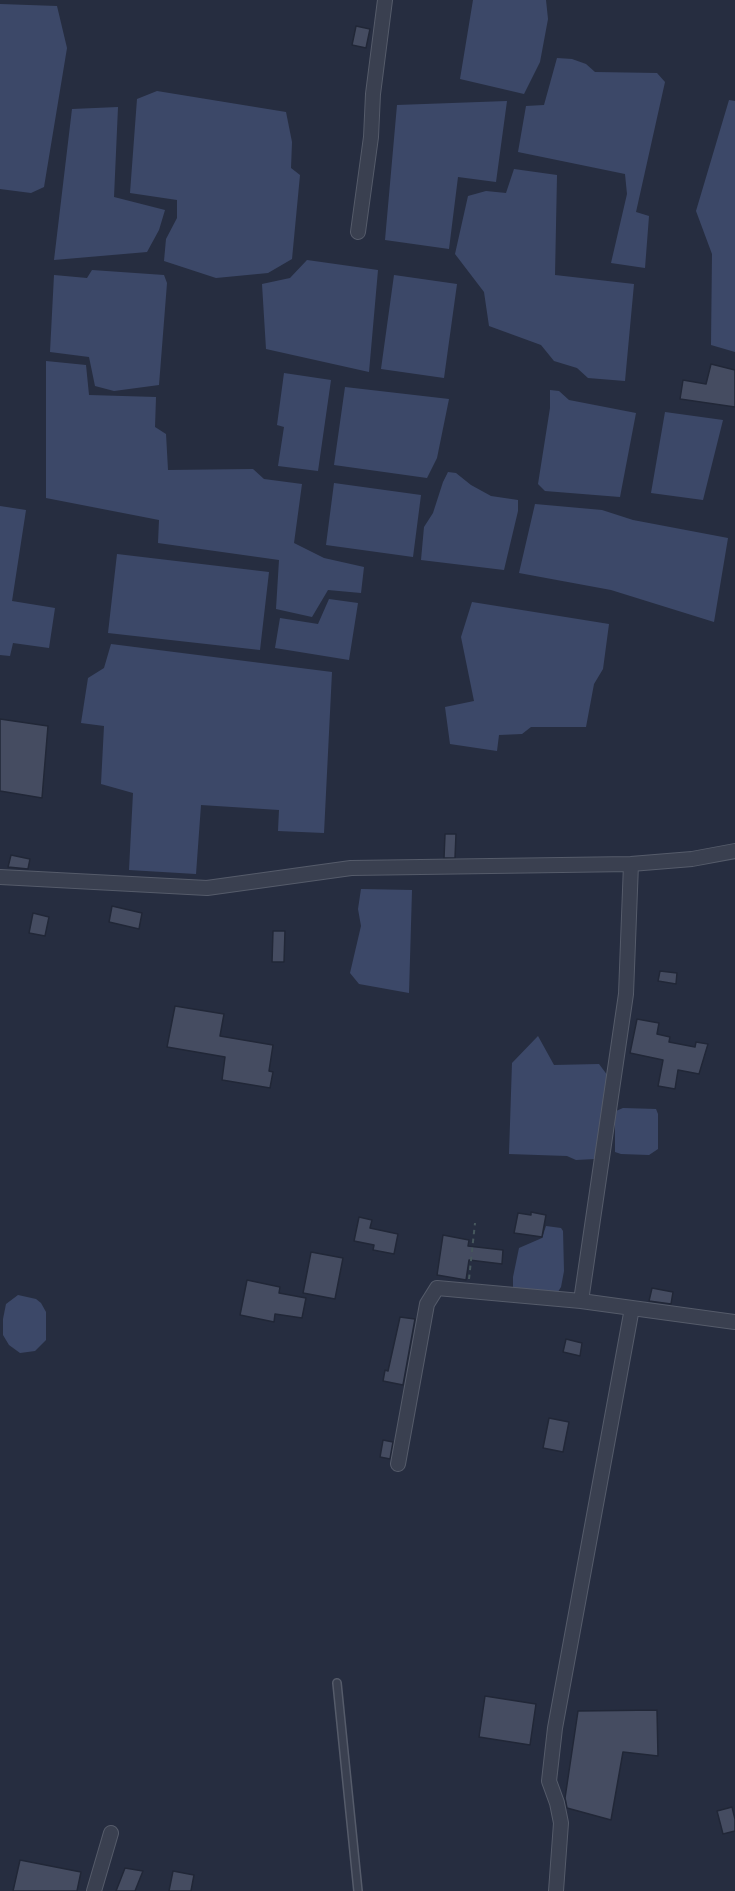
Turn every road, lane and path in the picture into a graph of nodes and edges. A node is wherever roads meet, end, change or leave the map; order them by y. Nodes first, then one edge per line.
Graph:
1 (385, 0) edge
2 (358, 232) dead end
3 (735, 850) edge
4 (631, 864) junction
5 (0, 877) edge
6 (475, 1223) dead end
7 (468, 1290) junction
8 (581, 1301) junction
9 (632, 1308) junction
10 (735, 1322) edge
11 (398, 1464) dead end
12 (337, 1683) dead end
13 (111, 1833) dead end
14 (94, 1891) edge
15 (358, 1891) edge
16 (556, 1891) edge

1 - 2 street
3 - 4 street
4 - 5 street
4 - 8 street
6 - 7 path
7 - 8 street
7 - 11 street
8 - 9 street
9 - 10 street
9 - 16 street
12 - 15 lane
13 - 14 street

